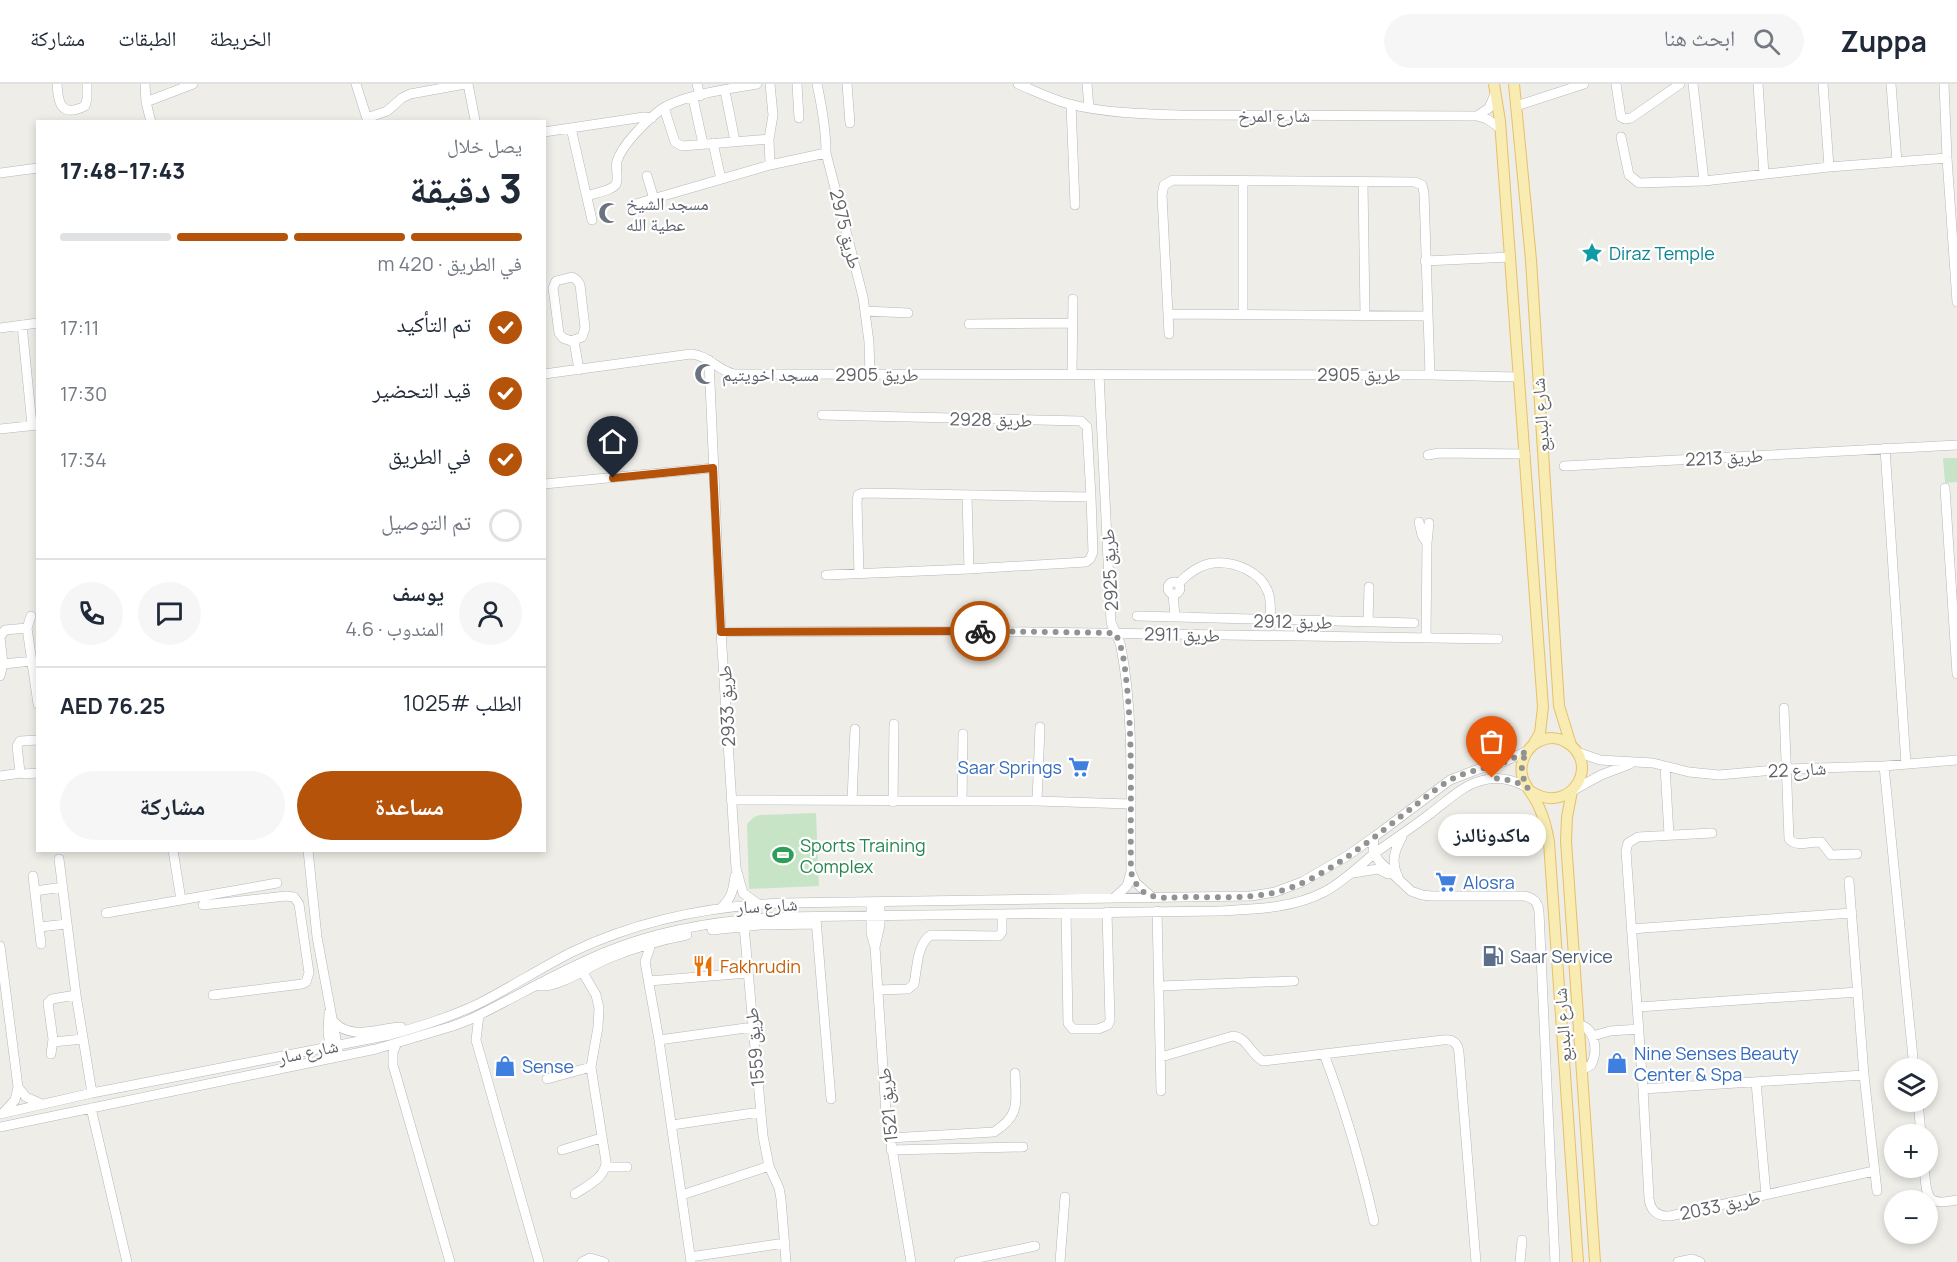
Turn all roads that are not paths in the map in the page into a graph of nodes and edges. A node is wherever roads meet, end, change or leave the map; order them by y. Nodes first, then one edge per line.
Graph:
1 (57, 84) edge
2 (87, 84) edge
3 (145, 84) edge
4 (193, 84) edge
5 (356, 84) edge
6 (466, 84) edge
7 (697, 84) edge
8 (770, 84) edge
9 (797, 84) edge
10 (817, 84) edge
11 (847, 84) edge
12 (1018, 84) edge
13 (1045, 84) edge
14 (1087, 84) edge
15 (1514, 84) edge
16 (1584, 84) edge
17 (1616, 84) edge
18 (1680, 84) edge
19 (1693, 84) edge
20 (1758, 84) edge
21 (1823, 84) edge
22 (1891, 84) edge
23 (1944, 84) edge
24 (751, 85) edge
25 (1495, 86) edge
26 (725, 91) junction
27 (1045, 96) junction
28 (696, 97) junction
29 (146, 102) junction
30 (1071, 104) junction
31 (1516, 106) junction
32 (664, 108) junction
33 (1089, 108) junction
34 (1477, 116) junction
35 (652, 118) junction
36 (799, 118) dead end
37 (150, 120) edge
38 (367, 120) edge
39 (476, 120) dead end
40 (850, 123) dead end
41 (1946, 126) junction
42 (1957, 126) edge
43 (571, 128) junction
44 (1500, 128) junction
45 (546, 132) edge
46 (1621, 137) dead end
47 (769, 139) junction
48 (735, 141) junction
49 (713, 143) junction
50 (703, 144) junction
51 (826, 153) junction
52 (1947, 158) junction
53 (1898, 162) junction
54 (770, 165) junction
55 (1829, 167) junction
56 (36, 168) edge
57 (0, 173) edge
58 (1764, 174) junction
59 (647, 176) dead end
60 (721, 179) junction
61 (1704, 181) junction
62 (1243, 182) junction
63 (1363, 182) junction
64 (587, 196) junction
65 (654, 199) junction
66 (632, 205) dead end
67 (1075, 206) dead end
68 (592, 220) dead end
69 (1510, 256) junction
70 (1425, 261) junction
71 (1072, 299) dead end
72 (1957, 302) edge
73 (865, 311) junction
74 (908, 313) dead end
75 (1168, 314) junction
76 (1243, 314) junction
77 (1365, 315) junction
78 (1428, 316) junction
79 (36, 323) edge
80 (1072, 323) junction
81 (969, 324) dead end
82 (22, 325) junction
83 (0, 328) edge
84 (1169, 334) dead end
85 (574, 341) junction
86 (709, 360) junction
87 (579, 370) junction
88 (546, 374) edge
89 (1072, 374) junction
90 (1099, 374) junction
91 (870, 375) junction
92 (1430, 375) junction
93 (32, 377) edge
94 (1520, 377) junction
95 (822, 415) dead end
96 (35, 425) edge
97 (0, 429) edge
98 (1957, 445) edge
99 (1885, 448) junction
100 (1525, 454) junction
101 (1428, 455) dead end
102 (1564, 466) dead end
103 (713, 468) junction
104 (546, 484) edge
105 (1945, 488) dead end
106 (967, 496) junction
107 (1091, 497) junction
108 (1092, 523) junction
109 (1424, 523) dead end
110 (1106, 524) junction
111 (969, 570) junction
112 (859, 574) junction
113 (826, 575) dead end
114 (1369, 587) dead end
115 (31, 616) dead end
116 (1137, 616) dead end
117 (1175, 618) junction
118 (1270, 621) junction
119 (1368, 622) junction
120 (1414, 623) dead end
121 (27, 628) junction
122 (721, 632) junction
123 (1115, 633) junction
124 (1270, 636) junction
125 (1426, 638) junction
126 (1498, 639) dead end
127 (32, 661) junction
128 (3, 664) junction
129 (1957, 674) edge
130 (0, 676) edge
131 (36, 690) edge
132 (1784, 708) dead end
133 (894, 724) dead end
134 (1040, 727) dead end
135 (855, 729) dead end
136 (963, 734) dead end
137 (36, 740) edge
138 (1530, 747) junction
139 (1574, 749) junction
140 (1957, 760) edge
141 (1638, 761) junction
142 (1906, 764) junction
143 (1665, 766) junction
144 (1884, 766) junction
145 (1786, 769) junction
146 (21, 773) junction
147 (36, 773) edge
148 (0, 776) edge
149 (1530, 790) junction
150 (1572, 791) junction
151 (731, 800) junction
152 (852, 801) junction
153 (962, 801) junction
154 (1037, 801) junction
155 (893, 802) junction
156 (1130, 804) junction
157 (1404, 833) junction
158 (1712, 833) dead end
159 (1669, 835) junction
160 (1374, 837) junction
161 (173, 852) edge
162 (308, 852) edge
163 (1857, 854) dead end
164 (1374, 855) junction
165 (58, 860) dead end
166 (736, 868) junction
167 (1131, 872) junction
168 (1351, 873) junction
169 (33, 876) dead end
170 (1849, 881) dead end
171 (1400, 882) junction
172 (277, 883) dead end
173 (63, 887) junction
174 (35, 891) junction
175 (1114, 898) junction
176 (1153, 898) junction
177 (181, 900) junction
178 (875, 902) junction
179 (758, 904) junction
180 (203, 905) dead end
181 (721, 908) junction
182 (1158, 911) junction
183 (1107, 912) junction
184 (106, 913) dead end
185 (1066, 913) junction
186 (1852, 913) junction
187 (1002, 915) junction
188 (875, 916) junction
189 (816, 920) junction
190 (67, 924) junction
191 (744, 926) junction
192 (39, 927) junction
193 (1631, 928) junction
194 (317, 937) junction
195 (304, 939) junction
196 (41, 944) dead end
197 (651, 944) junction
198 (0, 946) edge
199 (628, 951) junction
200 (645, 962) junction
201 (582, 971) junction
202 (748, 973) junction
203 (649, 981) junction
204 (1294, 981) dead end
205 (537, 986) junction
206 (1160, 986) junction
207 (878, 990) junction
208 (1858, 992) junction
209 (76, 995) junction
210 (213, 995) dead end
211 (329, 1006) junction
212 (1638, 1007) junction
213 (479, 1015) junction
214 (334, 1022) junction
215 (1579, 1025) junction
216 (453, 1026) junction
217 (753, 1027) junction
218 (412, 1028) junction
219 (1639, 1029) junction
220 (1593, 1036) junction
221 (83, 1039) junction
222 (477, 1040) junction
223 (659, 1040) junction
224 (53, 1042) junction
225 (397, 1043) junction
226 (334, 1045) junction
227 (376, 1049) junction
228 (51, 1054) dead end
229 (1324, 1054) junction
230 (1161, 1056) junction
231 (335, 1057) junction
232 (1913, 1058) edge
233 (393, 1065) junction
234 (591, 1067) junction
235 (1582, 1070) junction
236 (1016, 1073) dead end
237 (1864, 1075) junction
238 (547, 1079) dead end
239 (1756, 1082) junction
240 (18, 1087) junction
241 (1644, 1089) junction
242 (1161, 1091) dead end
243 (92, 1093) junction
244 (831, 1099) dead end
245 (42, 1105) junction
246 (92, 1108) junction
247 (760, 1112) junction
248 (2, 1113) edge
249 (672, 1125) junction
250 (0, 1127) edge
251 (601, 1138) junction
252 (889, 1138) junction
253 (1023, 1147) dead end
254 (562, 1150) dead end
255 (891, 1150) junction
256 (605, 1167) junction
257 (627, 1167) dead end
258 (769, 1167) junction
259 (1874, 1171) junction
260 (1925, 1178) edge
261 (1877, 1191) dead end
262 (575, 1194) dead end
263 (682, 1195) junction
264 (1766, 1195) junction
265 (1065, 1197) dead end
266 (1957, 1200) edge
267 (1374, 1221) dead end
268 (1522, 1240) dead end
269 (785, 1242) junction
270 (1035, 1246) dead end
271 (691, 1259) edge
272 (995, 1259) edge
273 (127, 1262) edge
274 (450, 1262) edge
275 (539, 1262) edge
276 (582, 1262) edge
277 (604, 1262) edge
278 (786, 1262) edge
279 (912, 1262) edge
280 (959, 1262) edge
281 (1060, 1262) edge
282 (1476, 1262) edge
283 (1520, 1262) edge
284 (1555, 1262) edge
285 (1578, 1262) edge
286 (1595, 1262) edge
287 (1678, 1262) edge
288 (1700, 1262) edge

1 - 2 street
3 - 29 street
4 - 29 street
5 - 38 street
6 - 38 street
6 - 39 street
7 - 28 street
8 - 47 street
9 - 36 street
10 - 51 street, طريق 2975
11 - 40 street
12 - 27 street, شارع المرخ
13 - 27 street
14 - 33 street
15 - 31 main road, شارع البديع
16 - 31 street
17 - 18 street
19 - 61 street
20 - 58 street
21 - 55 street
22 - 53 street
23 - 41 street
24 - 26 street
25 - 34 street
25 - 44 main road, شارع البديع
26 - 28 street
26 - 48 street
27 - 30 street, شارع المرخ
28 - 32 street
28 - 50 street
29 - 37 street
30 - 33 street, شارع المرخ
30 - 67 street
31 - 139 main road, شارع البديع
32 - 35 street
32 - 50 street
33 - 34 street, شارع المرخ
34 - 44 street, شارع المرخ
35 - 43 street
35 - 64 street
41 - 42 street
41 - 52 street
43 - 45 street
43 - 64 street
44 - 69 main road, شارع البديع
46 - 61 street
47 - 48 street
47 - 54 street
48 - 49 street
49 - 50 street
49 - 60 street
51 - 54 street
51 - 73 street, طريق 2975
52 - 53 street
52 - 72 street
53 - 55 street
54 - 60 street
55 - 58 street
56 - 57 street
58 - 61 street
59 - 65 street
60 - 65 street
62 - 63 street
62 - 75 street
62 - 76 street
63 - 70 street
63 - 77 street
64 - 68 street
65 - 66 street
69 - 70 street
69 - 94 main road, شارع البديع
70 - 78 street
71 - 80 street
73 - 74 street
73 - 91 street, طريق 2975
75 - 76 street
75 - 84 street
76 - 77 street
77 - 78 street
78 - 92 street
79 - 82 street
80 - 81 street
80 - 89 street
82 - 83 street
82 - 93 street
85 - 85 street
85 - 87 street
86 - 87 street, طريق 2905
86 - 91 street, طريق 2905
86 - 103 street, طريق 2933
87 - 88 street, طريق 2905
89 - 90 street, طريق 2905
89 - 91 street, طريق 2905
90 - 92 street, طريق 2905
90 - 110 street, طريق 2925
92 - 94 street, طريق 2905
93 - 96 street
94 - 100 main road, شارع البديع
95 - 107 street, طريق 2928
96 - 97 street
98 - 99 street, طريق 2213
99 - 102 street, طريق 2213
99 - 142 street
100 - 101 street
100 - 138 main road, شارع البديع
103 - 104 street
103 - 122 street, طريق 2933
105 - 129 street
106 - 107 street
106 - 111 street
106 - 112 street
107 - 108 street, طريق 2928
108 - 110 street
108 - 111 street, طريق 2928
109 - 125 street
110 - 123 street, طريق 2925
111 - 112 street
112 - 113 street
114 - 119 street
115 - 121 street
116 - 117 street, طريق 2912
117 - 118 street, طريق 2912
117 - 118 street
118 - 119 street, طريق 2912
118 - 124 street
119 - 120 street, طريق 2912
121 - 127 street
121 - 128 street
122 - 123 street, طريق 2911
122 - 151 street, طريق 2933
123 - 124 street, طريق 2911
123 - 156 street, طريق 2925
124 - 125 street, طريق 2911
125 - 126 street, طريق 2911
127 - 128 street
127 - 131 street
128 - 130 street
132 - 145 street
133 - 155 street
134 - 154 street
135 - 152 street
136 - 153 street
137 - 146 street
138 - 139 main road
138 - 149 main road
138 - 160 street, شارع سار
139 - 141 street, شارع 22
139 - 150 main road
140 - 142 street, شارع 22
141 - 143 street, شارع 22
141 - 150 street
142 - 144 street, شارع 22
143 - 145 street, شارع 22
143 - 159 street
144 - 145 street, شارع 22
144 - 232 street
145 - 163 street
146 - 147 street
146 - 148 street
149 - 150 main road
149 - 157 street, شارع سار
149 - 285 main road, شارع البديع
150 - 215 main road, شارع البديع
151 - 152 street
151 - 166 street, طريق 2933
152 - 155 street
153 - 154 street
153 - 155 street
154 - 156 street
156 - 167 street, طريق 2925
157 - 164 street, شارع سار
157 - 171 street
158 - 159 street, طريق 2033
159 - 193 street, طريق 2033
160 - 164 street
160 - 176 street, شارع سار
161 - 177 street
162 - 194 street
164 - 168 street, شارع سار
164 - 171 street
165 - 173 street
166 - 179 street, طريق 2933
166 - 181 street, طريق 2933
167 - 175 street
167 - 176 street
168 - 171 street
168 - 182 street, شارع سار
169 - 174 street
170 - 186 street
171 - 284 street
172 - 177 street
173 - 174 street
173 - 190 street
174 - 192 street
175 - 176 street, شارع سار
175 - 178 street, شارع سار
177 - 184 street
178 - 179 street, شارع سار
178 - 188 street, طريق 1521
179 - 181 street, شارع سار
180 - 195 street
181 - 218 street, شارع سار
182 - 183 street, شارع سار
182 - 206 street
183 - 185 street, شارع سار
183 - 185 street
185 - 187 street, شارع سار
186 - 193 street
186 - 208 street
187 - 188 street, شارع سار
187 - 207 street
188 - 189 street, شارع سار
188 - 207 street, طريق 1521
189 - 191 street
189 - 205 street, شارع سار
189 - 244 street, شارع سار
190 - 192 street
190 - 209 street
191 - 197 street
191 - 202 street, طريق 1559
192 - 196 street
193 - 212 street, طريق 2033
194 - 195 street
194 - 211 street
195 - 210 street
197 - 199 street
197 - 200 street
198 - 240 street
199 - 200 street
199 - 201 street
200 - 203 street
201 - 205 street
201 - 234 street
202 - 203 street
202 - 217 street, طريق 1559
203 - 223 street
204 - 206 street
205 - 213 street, شارع سار
206 - 230 street
207 - 252 street, طريق 1521
208 - 212 street
208 - 237 street
209 - 221 street
209 - 224 street
211 - 214 street
211 - 226 street
212 - 219 street, طريق 2033
213 - 216 street, شارع سار
213 - 222 street
214 - 218 street
214 - 226 street
215 - 220 street
215 - 235 main road, شارع البديع
216 - 222 street
216 - 225 street, شارع سار
217 - 223 street
217 - 247 street, طريق 1559
218 - 226 street, شارع سار
219 - 220 street
219 - 241 street, طريق 2033
220 - 235 street
221 - 224 street
221 - 243 street
222 - 275 street
223 - 249 street
224 - 228 street
225 - 227 street, شارع سار
225 - 233 street
226 - 231 street
226 - 243 street, شارع سار
227 - 231 street, شارع سار
227 - 233 street
229 - 230 street
229 - 267 street
229 - 282 street
230 - 242 street
231 - 246 street, شارع سار
233 - 274 street
234 - 238 street
234 - 251 street
235 - 286 main road, شارع البديع
236 - 252 street
237 - 239 street
237 - 259 street
239 - 241 street
239 - 264 street
240 - 245 street
240 - 248 street
241 - 264 street, طريق 2033
243 - 245 street, شارع سار
245 - 248 street, شارع سار
246 - 250 street, شارع سار
246 - 273 street
247 - 249 street
247 - 258 street, طريق 1559
249 - 263 street
251 - 254 street
251 - 256 street
252 - 255 street, طريق 1521
253 - 255 street
255 - 279 street, طريق 1521
256 - 257 street
256 - 262 street
258 - 263 street
258 - 269 street, طريق 1559
259 - 261 street
259 - 264 street, طريق 2033
260 - 266 street
263 - 271 street
265 - 281 street
268 - 283 street
269 - 271 street
269 - 278 street, طريق 1559
270 - 272 street
272 - 280 street
276 - 277 street
287 - 288 street

